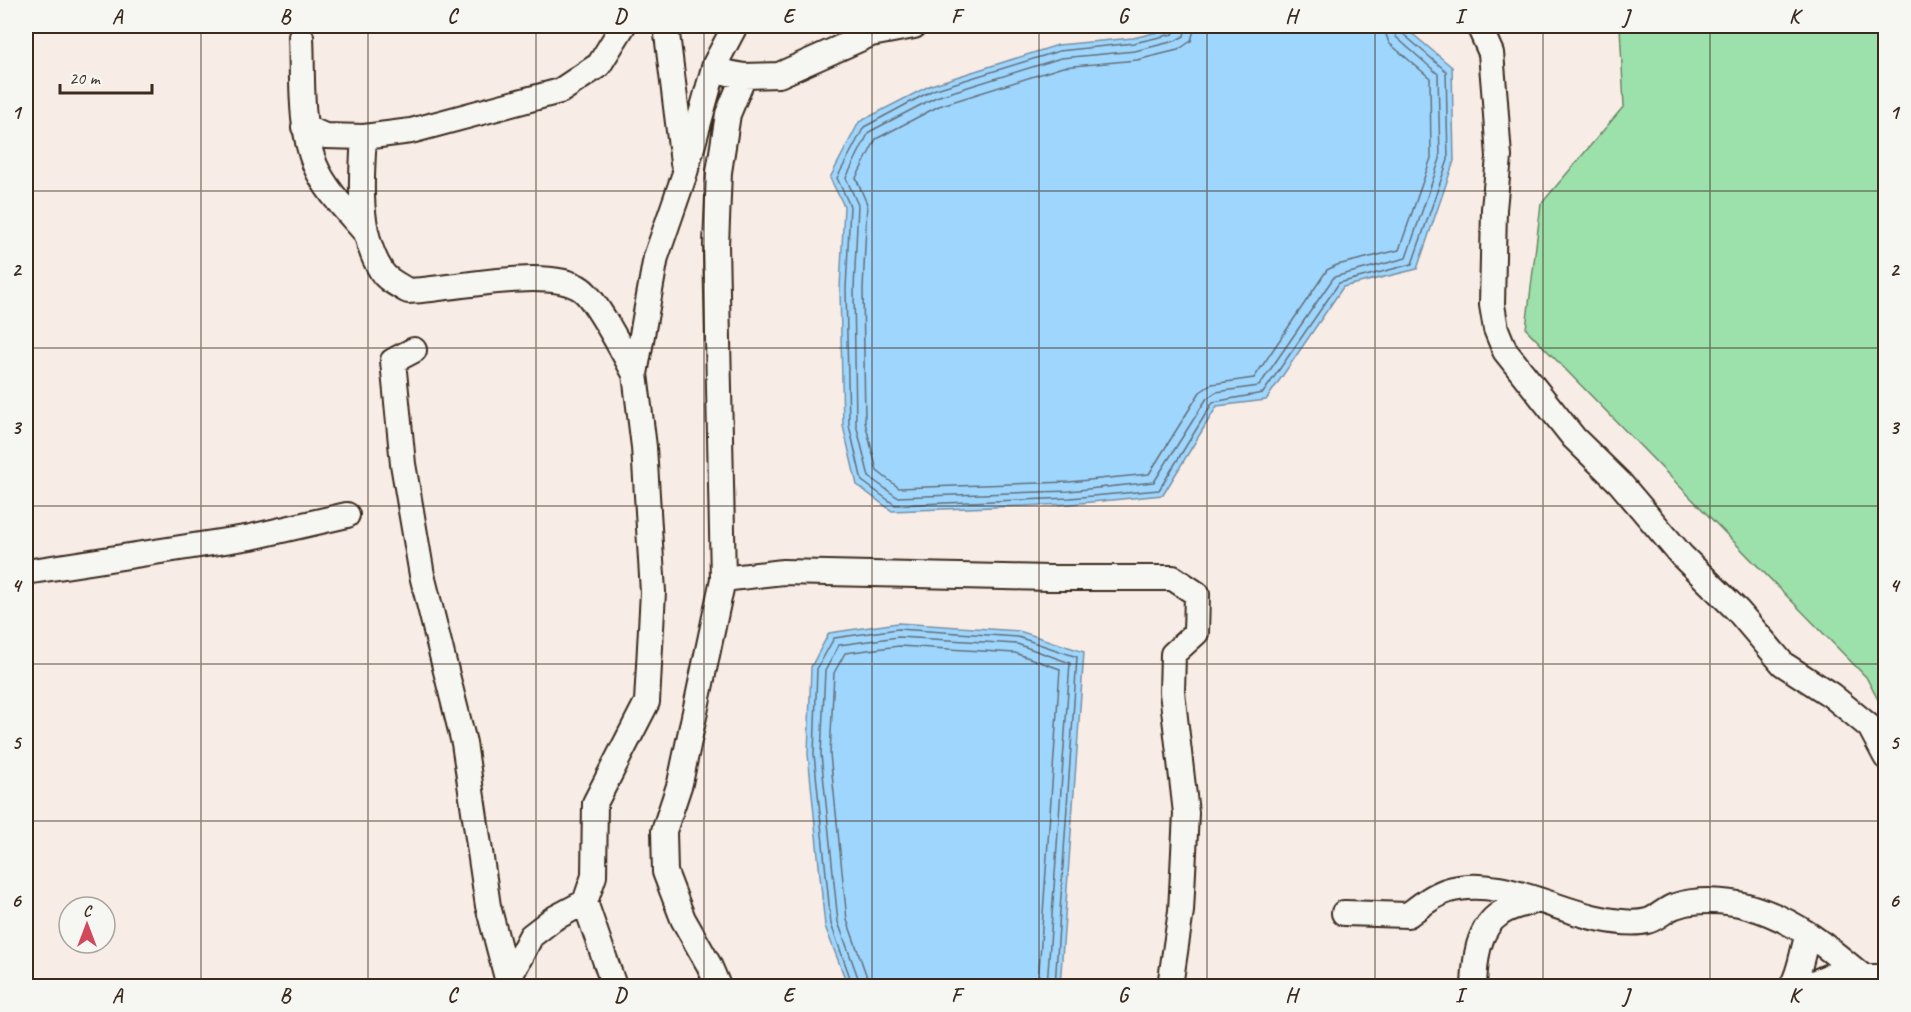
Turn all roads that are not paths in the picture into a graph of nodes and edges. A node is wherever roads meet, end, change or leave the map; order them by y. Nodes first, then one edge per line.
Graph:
1 (623, 26) edge
2 (666, 26) edge
3 (735, 26) edge
4 (914, 26) edge
5 (1479, 26) edge
6 (301, 37) dead end
7 (713, 70) junction
8 (744, 76) junction
9 (304, 127) junction
10 (364, 137) junction
11 (684, 176) junction
12 (365, 232) junction
13 (414, 350) dead end
14 (635, 374) junction
15 (347, 515) dead end
16 (26, 572) edge
17 (723, 579) junction
18 (1886, 757) edge
19 (1487, 889) junction
20 (1537, 900) junction
21 (585, 902) junction
22 (1344, 913) dead end
23 (1498, 915) junction
24 (1808, 934) junction
25 (1862, 976) junction
26 (1886, 980) edge
27 (506, 984) edge
28 (1170, 986) edge
29 (614, 987) edge
30 (718, 987) edge
31 (1474, 987) edge
32 (1792, 987) edge
33 (1806, 987) edge

1 - 10 street
2 - 11 street
3 - 7 street
4 - 8 street
5 - 18 street
6 - 9 street
7 - 8 street
7 - 11 street
8 - 17 street
9 - 10 street
9 - 12 street
10 - 12 street
11 - 14 street
12 - 14 street
13 - 27 street
14 - 21 street
15 - 16 street
17 - 28 street
17 - 30 street
19 - 20 street
19 - 22 street
19 - 23 street
20 - 23 street
20 - 24 street
21 - 27 street
21 - 29 street
23 - 31 street
24 - 25 street
24 - 32 street
25 - 26 street
25 - 33 street

